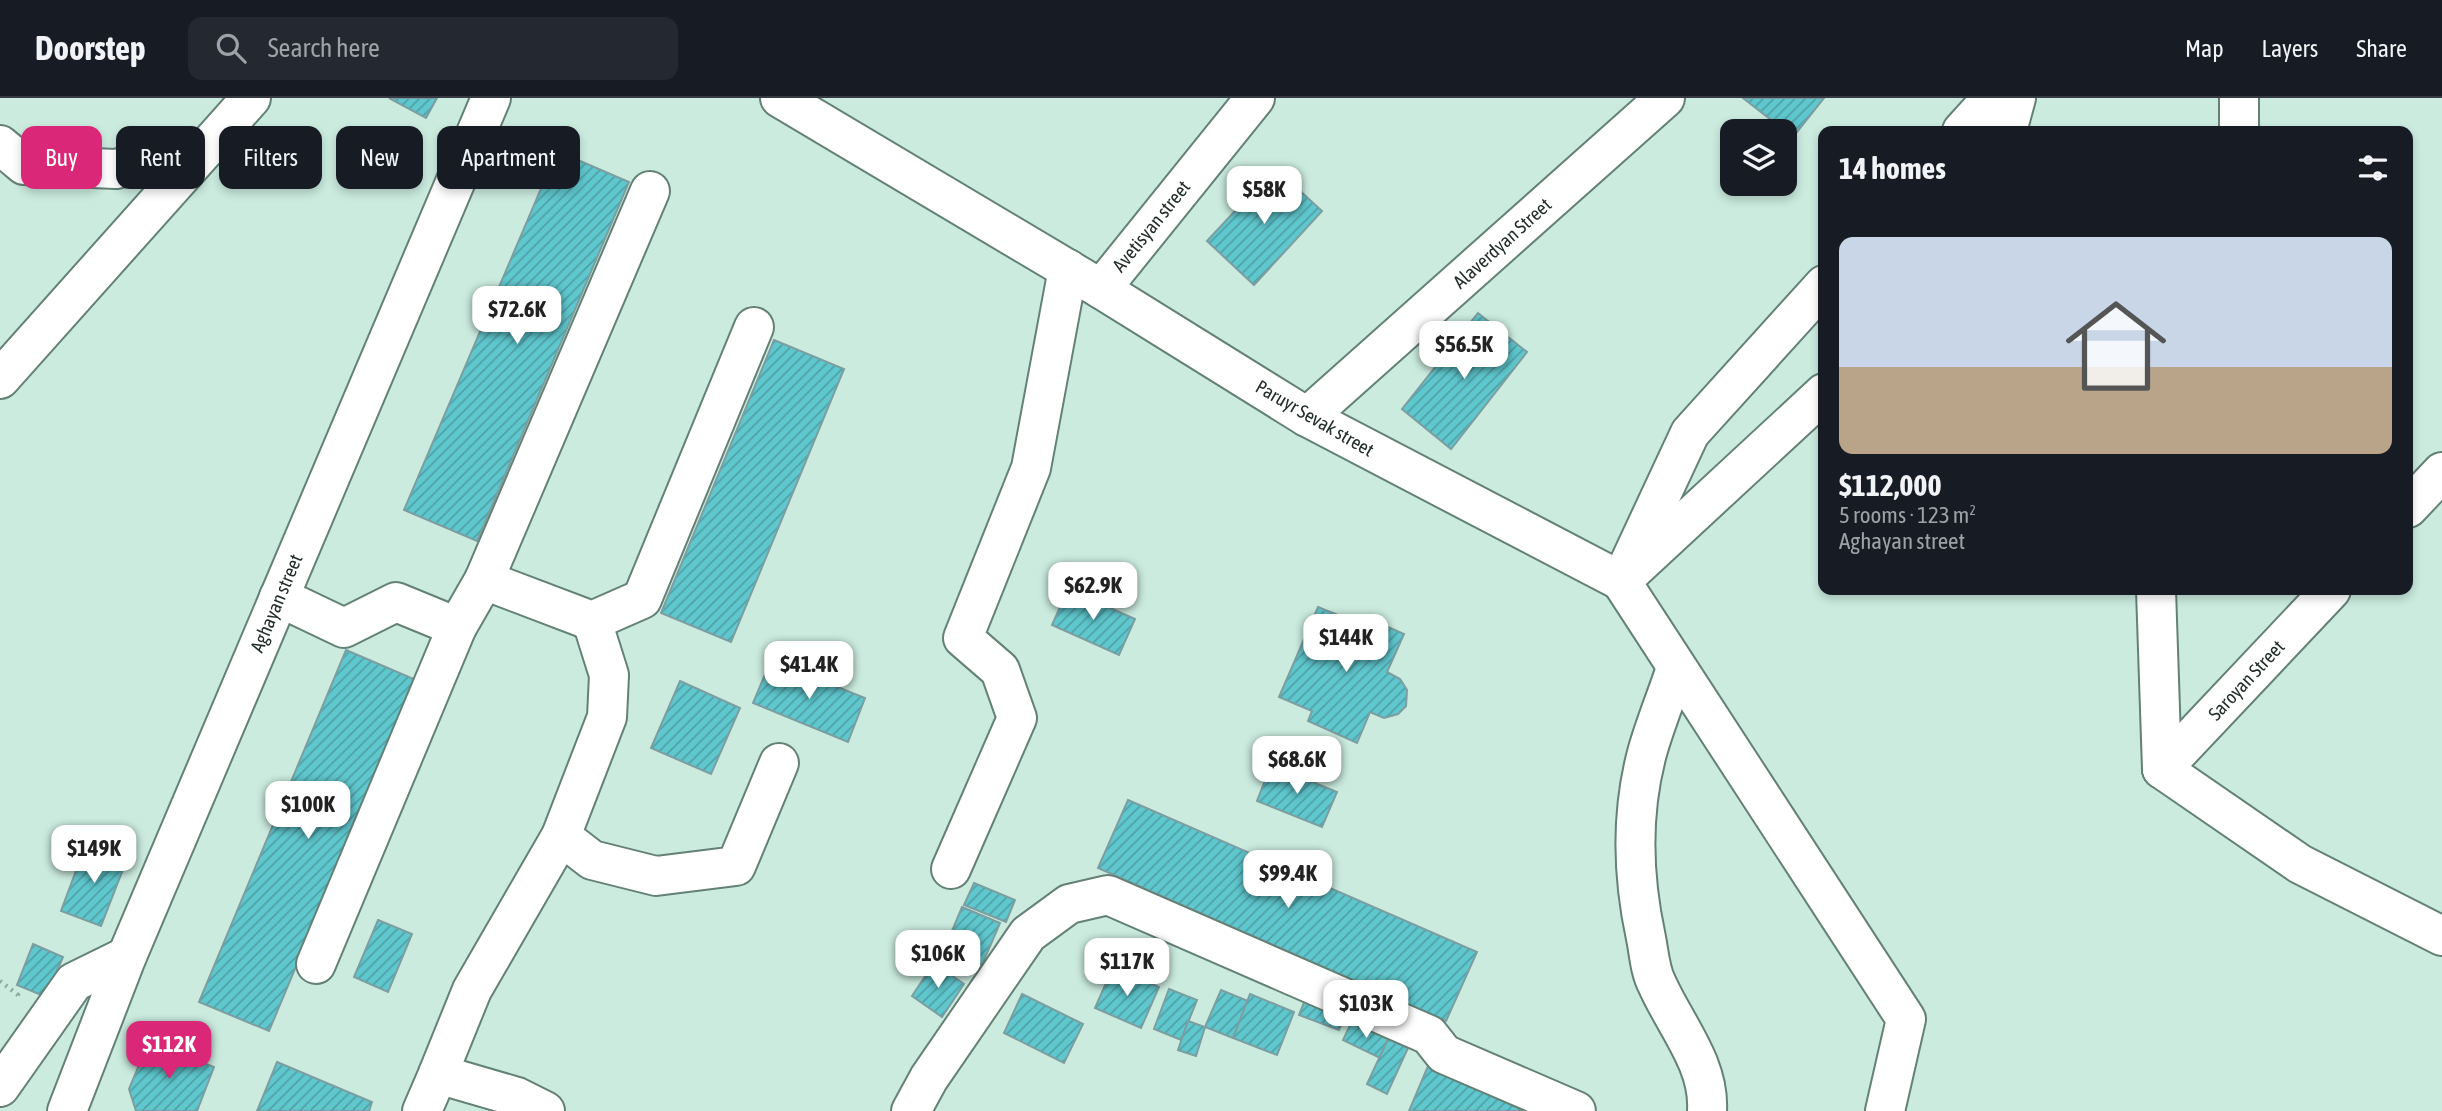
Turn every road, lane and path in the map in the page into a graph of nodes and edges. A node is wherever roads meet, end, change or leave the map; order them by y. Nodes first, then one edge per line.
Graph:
1 (251, 98) edge
2 (491, 98) edge
3 (780, 98) edge
4 (1255, 98) edge
5 (1665, 98) edge
6 (1992, 98) edge
7 (2016, 98) edge
8 (2239, 98) edge
9 (1967, 126) edge
10 (2008, 126) edge
11 (2239, 126) edge
12 (0, 145) edge
13 (208, 147) junction
14 (650, 191) dead end
15 (1068, 269) junction
16 (1101, 289) junction
17 (1818, 292) edge
18 (754, 327) dead end
19 (0, 379) edge
20 (1818, 399) edge
21 (1307, 417) junction
22 (2442, 472) edge
23 (2413, 503) edge
24 (484, 580) junction
25 (1621, 581) junction
26 (2156, 595) edge
27 (2326, 595) edge
28 (279, 597) junction
29 (592, 621) junction
30 (457, 627) junction
31 (1676, 668) junction
32 (779, 763) dead end
33 (2162, 769) junction
34 (561, 836) junction
35 (951, 869) dead end
36 (2442, 936) edge
37 (127, 956) junction
38 (316, 964) dead end
39 (438, 1074) junction
40 (0, 1087) edge
41 (67, 1111) edge
42 (422, 1111) edge
43 (545, 1111) edge
44 (911, 1111) edge
45 (1576, 1111) edge
46 (1707, 1111) edge
47 (1885, 1111) edge

1 - 13 street
2 - 28 street, Aghayan street
3 - 15 street, Paruyr Sevak street
4 - 16 street, Avetisyan street
5 - 21 street, Alaverdyan Street
6 - 9 street
7 - 10 street
8 - 11 street
12 - 13 street
13 - 19 street
14 - 24 street
15 - 16 street, Paruyr Sevak street
15 - 35 street
16 - 21 street, Paruyr Sevak street
17 - 25 street
18 - 29 street
20 - 25 street
21 - 25 street, Paruyr Sevak street
22 - 23 street
24 - 29 street
24 - 30 street
25 - 31 street
26 - 33 street
27 - 33 street, Saroyan Street
28 - 30 street
28 - 37 street, Aghayan street
29 - 34 street
30 - 38 street
31 - 46 street
31 - 47 street
32 - 34 street
33 - 36 street
34 - 39 street
37 - 40 street
37 - 41 street, Aghayan street
39 - 42 street
39 - 43 street
44 - 45 street

